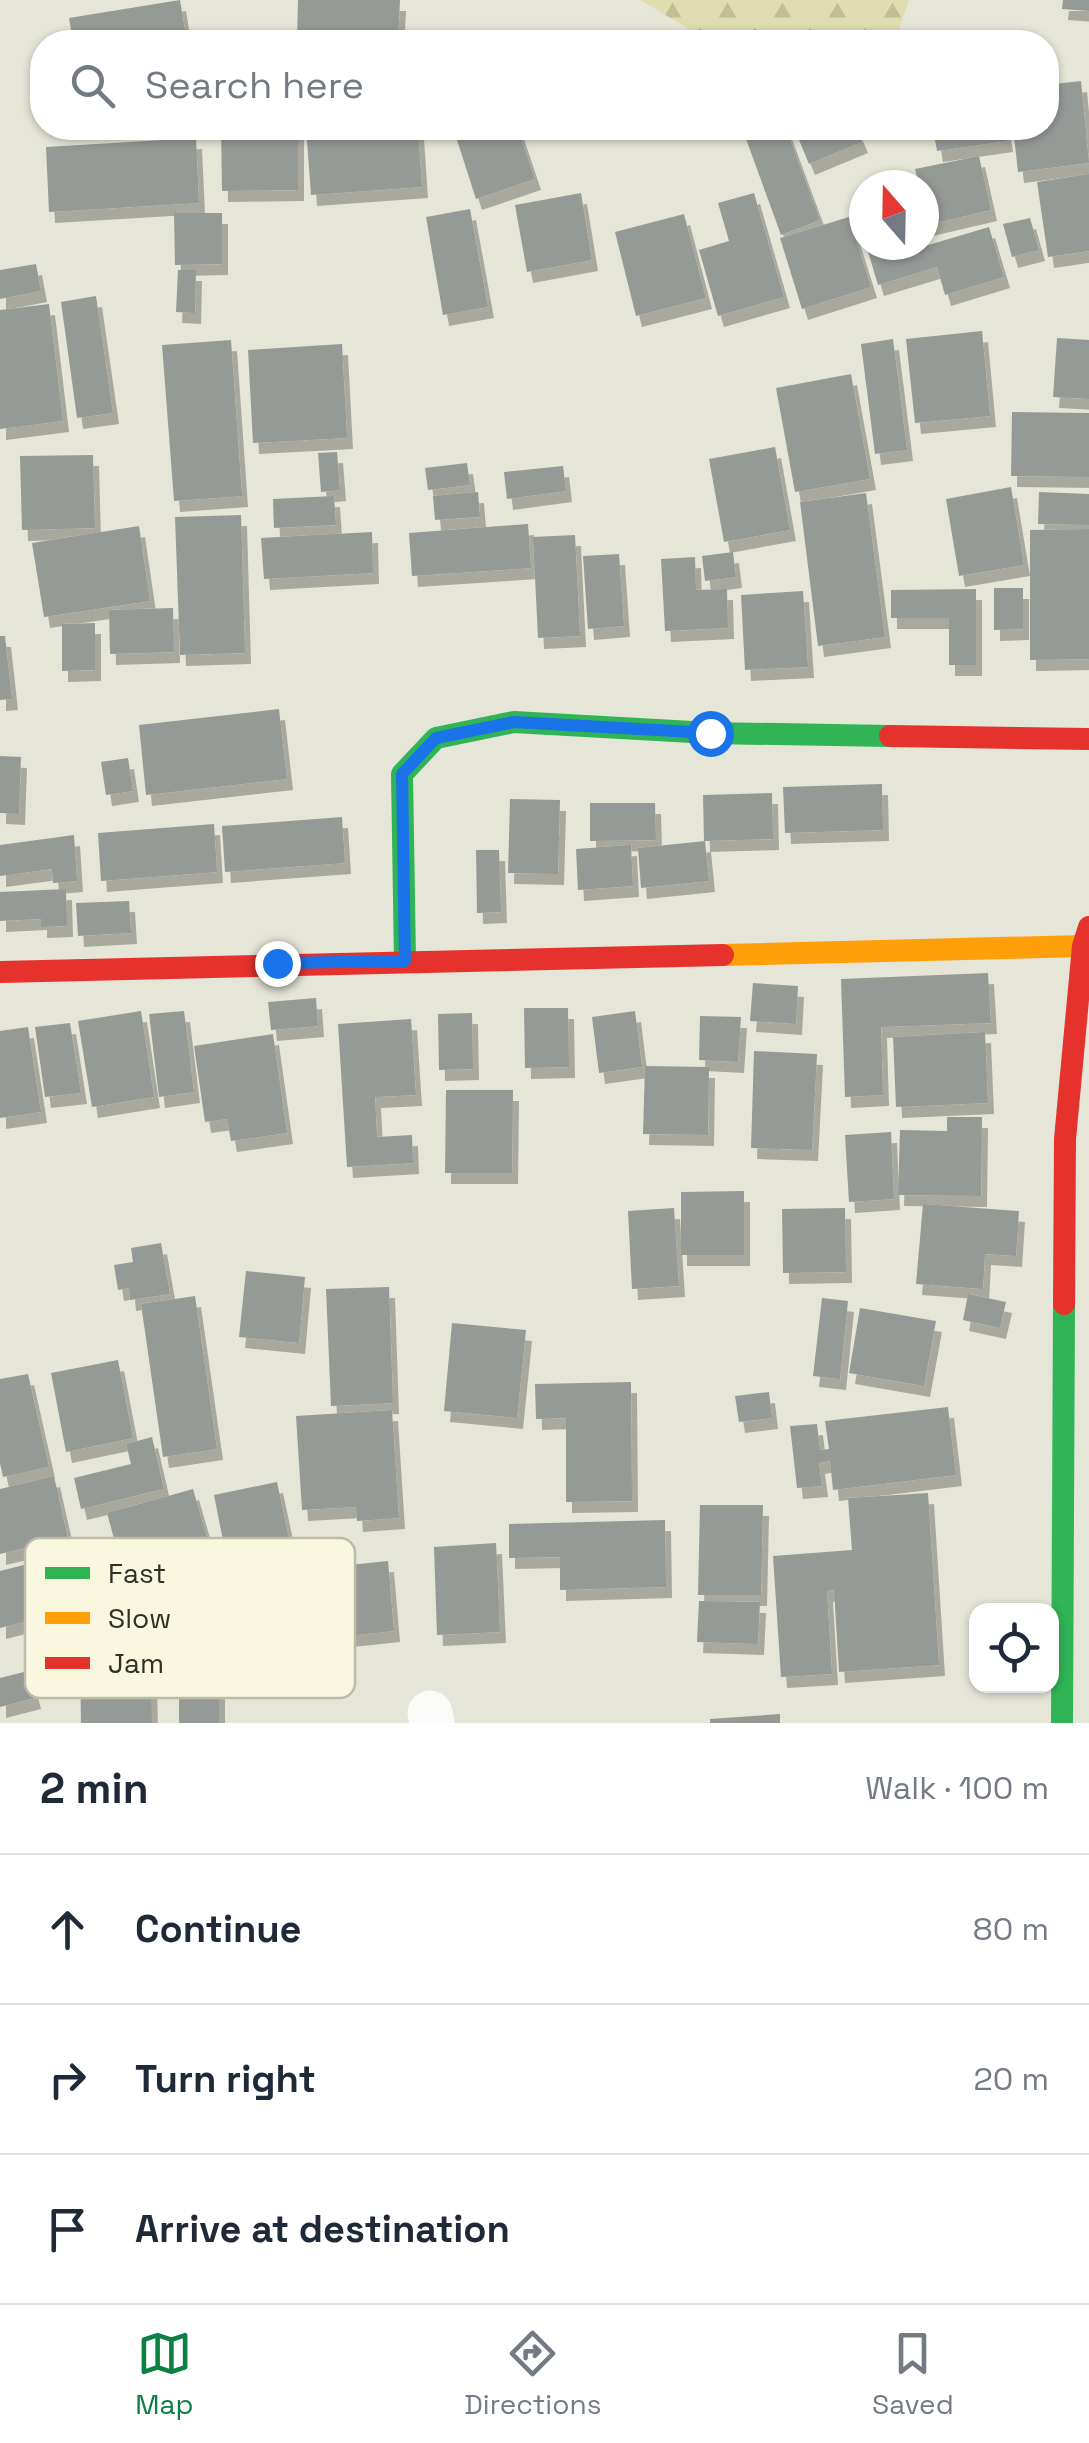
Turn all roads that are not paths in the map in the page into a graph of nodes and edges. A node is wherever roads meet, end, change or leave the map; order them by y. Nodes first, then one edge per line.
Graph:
1 (1089, 739) edge
2 (1086, 936) edge
3 (405, 961) junction
4 (0, 972) edge
5 (1077, 1143) edge
6 (1062, 1723) edge

1 - 3 main road
2 - 3 main road
2 - 5 main road
3 - 4 main road
5 - 6 main road

